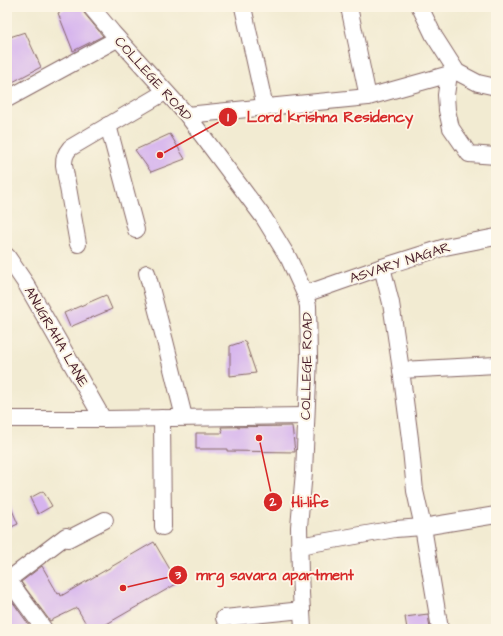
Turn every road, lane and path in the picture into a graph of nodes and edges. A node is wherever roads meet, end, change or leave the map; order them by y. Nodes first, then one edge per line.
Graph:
1 (90, 7) edge
2 (243, 7) edge
3 (349, 7) edge
4 (420, 7) edge
5 (117, 39) junction
6 (453, 73) junction
7 (496, 87) edge
8 (166, 92) junction
9 (368, 96) junction
10 (7, 99) edge
11 (265, 107) junction
12 (187, 115) junction
13 (108, 125) junction
14 (496, 156) edge
15 (136, 230) dead end
16 (496, 237) edge
17 (78, 244) dead end
18 (7, 256) edge
19 (382, 266) junction
20 (147, 273) dead end
21 (306, 294) junction
22 (496, 365) edge
23 (401, 370) junction
24 (306, 416) junction
25 (162, 418) junction
26 (184, 418) junction
27 (7, 419) edge
28 (103, 419) junction
29 (496, 515) edge
30 (105, 520) dead end
31 (163, 527) dead end
32 (423, 527) junction
33 (299, 546) junction
34 (7, 579) edge
35 (302, 610) junction
36 (224, 618) dead end
37 (44, 629) edge
38 (303, 629) edge
39 (440, 629) edge

1 - 5 street, COLLEGE ROAD
2 - 11 street
3 - 9 street
4 - 6 street
5 - 8 street, COLLEGE ROAD
5 - 10 street
6 - 7 street
6 - 9 street
6 - 14 street
8 - 12 street, COLLEGE ROAD
8 - 13 street
9 - 11 street
11 - 12 street
12 - 21 street, COLLEGE ROAD
13 - 15 street
13 - 17 street
16 - 19 street, ASVARY NAGAR
18 - 28 street, ANUGRAHA LANE
19 - 21 street, ASVARY NAGAR
19 - 23 street
20 - 26 street
21 - 24 street, COLLEGE ROAD
22 - 23 street
23 - 32 street
24 - 26 street
24 - 33 street, COLLEGE ROAD
25 - 26 street
25 - 28 street
25 - 31 street
27 - 28 street
29 - 32 street
30 - 34 street
32 - 33 street
32 - 39 street
33 - 35 street, COLLEGE ROAD
34 - 37 street
35 - 36 street
35 - 38 street, COLLEGE ROAD

